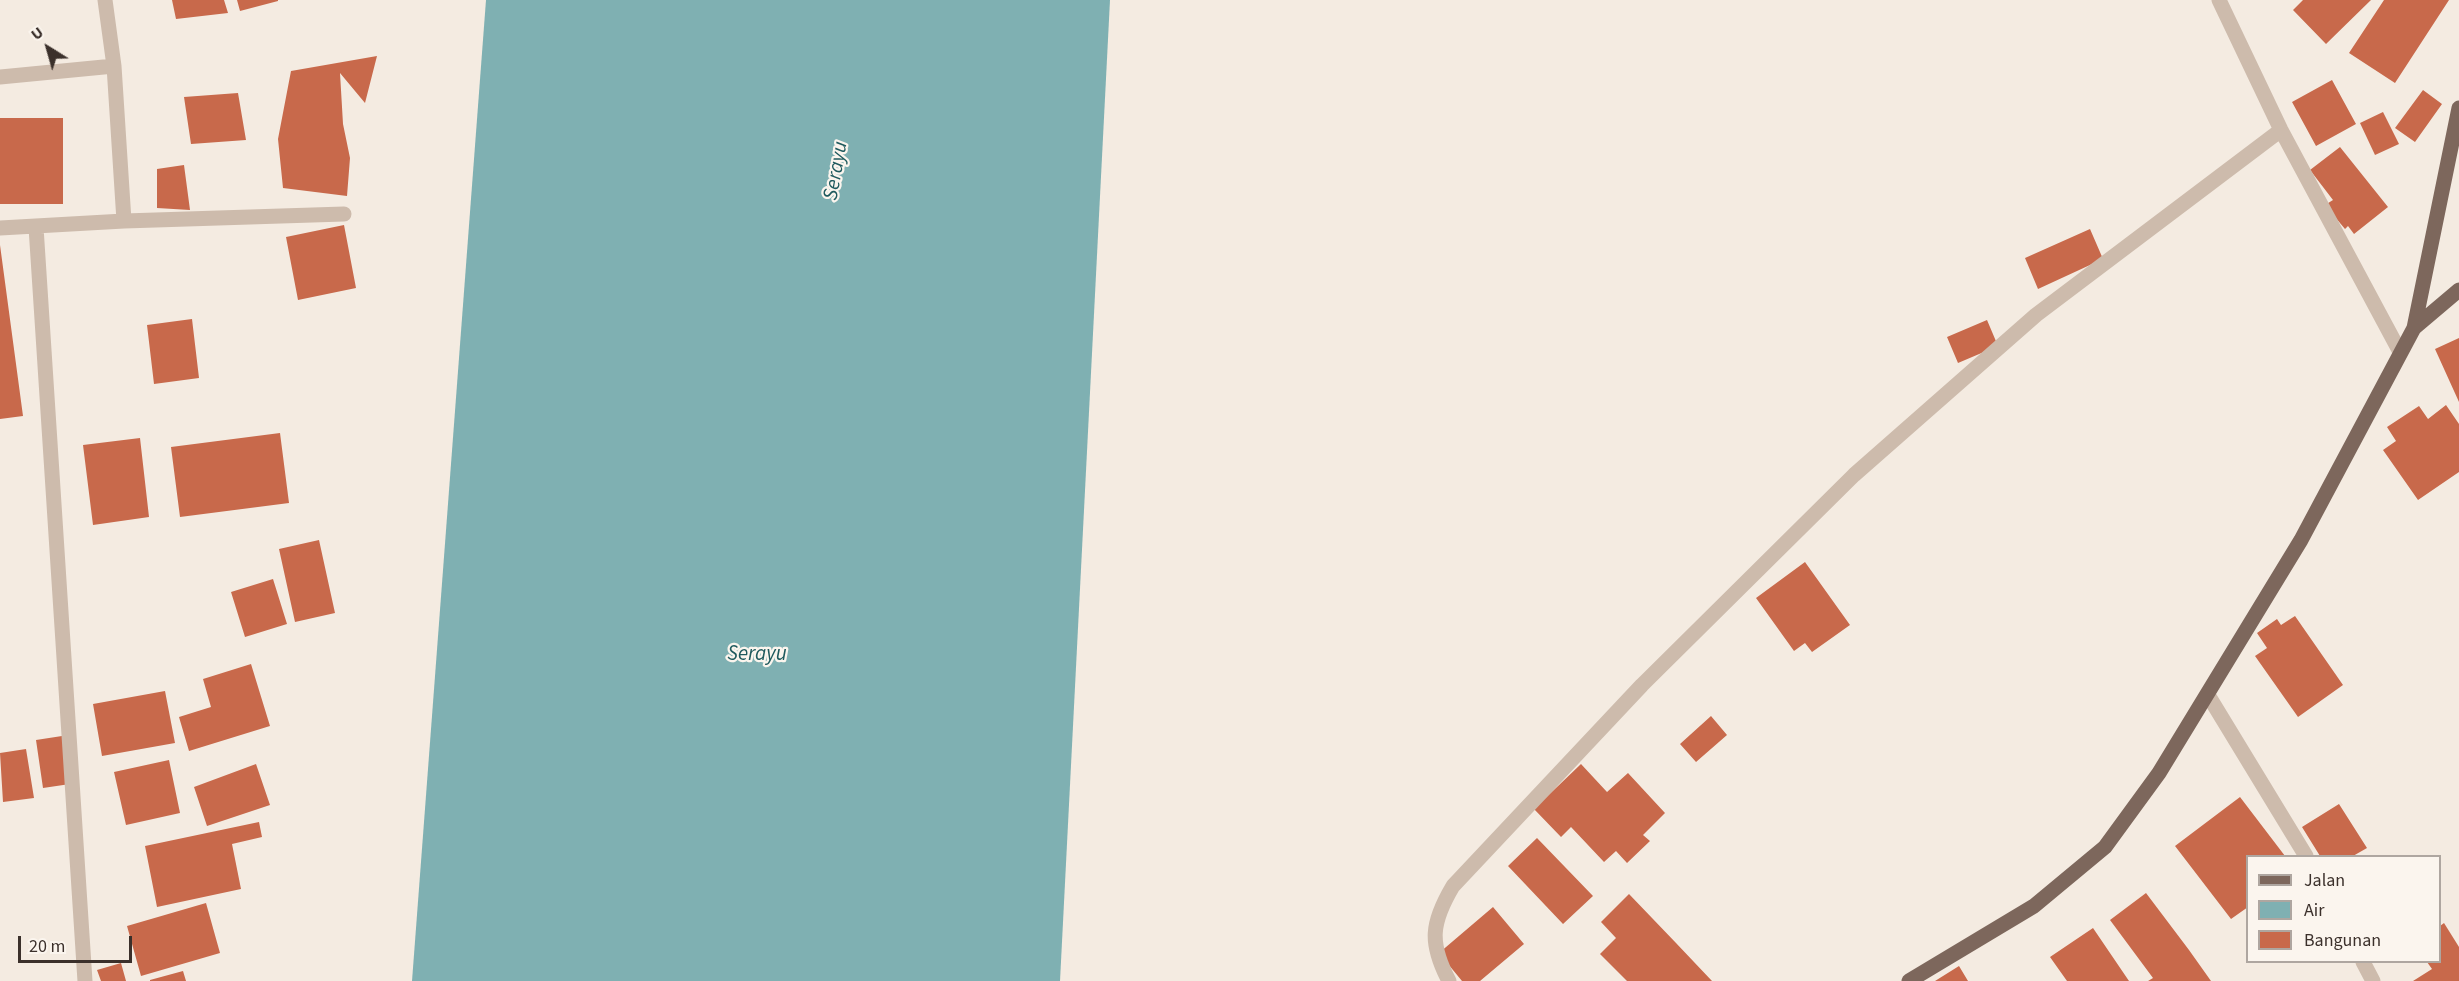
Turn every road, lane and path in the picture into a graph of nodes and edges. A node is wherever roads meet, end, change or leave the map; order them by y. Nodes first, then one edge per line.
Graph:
1 (105, 0) edge
2 (2219, 0) edge
3 (114, 66) junction
4 (0, 77) edge
5 (2459, 108) edge
6 (2281, 130) junction
7 (344, 214) dead end
8 (124, 221) junction
9 (36, 227) junction
10 (0, 228) edge
11 (2459, 290) edge
12 (2414, 328) junction
13 (2400, 352) junction
14 (2208, 694) junction
15 (2305, 855) edge
16 (2364, 963) edge
17 (85, 981) edge
18 (1449, 981) edge
19 (1909, 981) edge
20 (2373, 981) edge

1 - 3 street
2 - 6 street
3 - 4 street
3 - 8 street
5 - 12 main road
6 - 13 street
6 - 18 street
7 - 8 street
8 - 9 street
9 - 10 street
9 - 17 street
11 - 12 main road
12 - 13 main road
13 - 14 main road
14 - 15 street
14 - 19 main road
16 - 20 street

